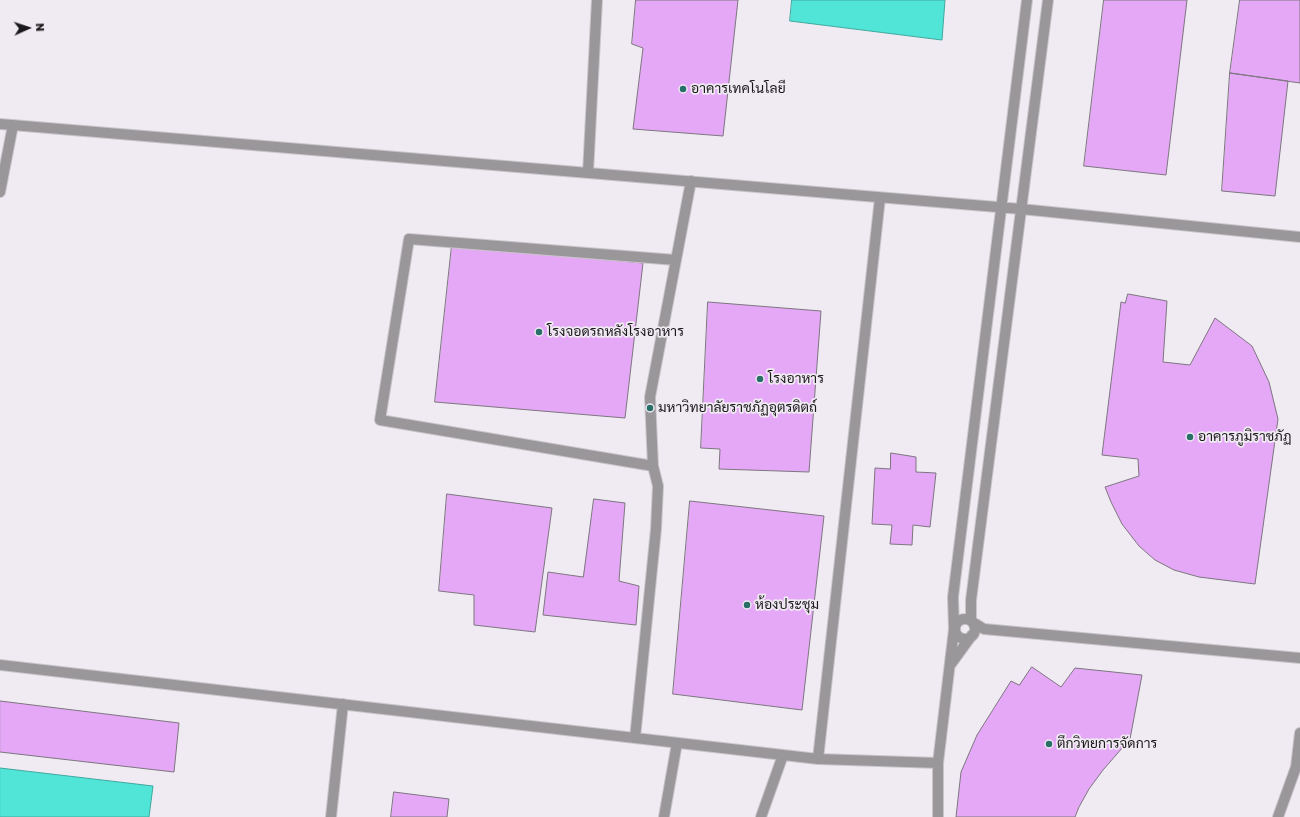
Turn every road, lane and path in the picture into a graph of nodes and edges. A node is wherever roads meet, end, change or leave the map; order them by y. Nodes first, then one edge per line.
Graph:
1 (597, 0) edge
2 (1027, 0) edge
3 (1048, 0) edge
4 (0, 124) edge
5 (12, 125) junction
6 (588, 174) junction
7 (691, 181) junction
8 (0, 192) edge
9 (880, 198) junction
10 (1000, 207) junction
11 (1021, 209) junction
12 (1300, 237) edge
13 (676, 260) junction
14 (653, 466) junction
15 (971, 621) junction
16 (954, 629) junction
17 (984, 629) junction
18 (971, 636) junction
19 (1300, 658) edge
20 (951, 664) junction
21 (0, 665) edge
22 (343, 704) junction
23 (1300, 733) edge
24 (636, 738) junction
25 (677, 743) junction
26 (783, 755) junction
27 (818, 759) junction
28 (938, 763) junction
29 (331, 817) edge
30 (664, 817) edge
31 (760, 817) edge
32 (938, 817) edge
33 (1278, 817) edge

1 - 6 lane
2 - 10 lane
3 - 11 lane
4 - 5 lane
5 - 6 lane
5 - 8 lane
6 - 7 lane
7 - 9 lane
7 - 13 lane
9 - 10 lane
9 - 27 lane
10 - 11 lane
10 - 16 lane
11 - 12 lane
11 - 15 lane
13 - 14 lane
13 - 14 lane
14 - 24 lane
15 - 16 lane
15 - 17 lane
15 - 18 lane
16 - 18 lane
16 - 20 lane
17 - 18 lane
17 - 19 lane
18 - 20 lane
20 - 28 lane
21 - 22 lane
22 - 24 lane
22 - 29 lane
23 - 33 lane
24 - 25 lane
25 - 26 lane
25 - 30 lane
26 - 27 lane
26 - 31 lane
27 - 28 lane
28 - 32 lane

